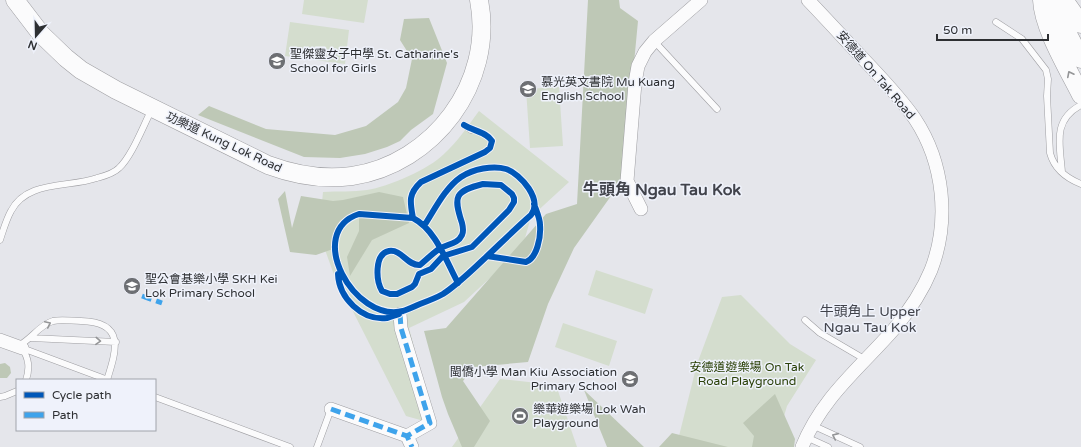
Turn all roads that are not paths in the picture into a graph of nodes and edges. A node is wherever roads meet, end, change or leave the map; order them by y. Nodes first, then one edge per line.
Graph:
1 (15, 0) edge
2 (479, 0) edge
3 (701, 0) edge
4 (808, 0) edge
5 (1042, 0) edge
6 (1050, 0) edge
7 (1064, 0) edge
8 (996, 22) dead end
9 (1081, 24) edge
10 (654, 41) junction
11 (1081, 59) edge
12 (1081, 95) edge
13 (1081, 105) edge
14 (152, 108) junction
15 (717, 109) dead end
16 (464, 125) dead end
17 (471, 130) dead end
18 (1062, 172) junction
19 (1081, 184) edge
20 (641, 209) dead end
21 (0, 240) edge
22 (400, 314) dead end
23 (805, 320) dead end
24 (31, 338) junction
25 (0, 340) edge
26 (116, 342) junction
27 (19, 347) junction
28 (866, 360) junction
29 (26, 379) edge
30 (104, 379) edge
31 (107, 379) edge
32 (16, 391) edge
33 (0, 397) edge
34 (156, 397) edge
35 (331, 409) joint
36 (811, 425) junction
37 (410, 441) edge
38 (804, 442) edge
39 (290, 447) edge
40 (317, 447) edge
41 (828, 447) edge
42 (860, 447) edge

1 - 14 street, 功樂道 Kung Lok Road
2 - 14 street, 功樂道 Kung Lok Road
3 - 10 street
4 - 28 street, 安德道 On Tak Road
12 -> 5 street
6 - 11 street
7 - 9 street
8 - 18 lane
10 - 15 lane
10 - 20 street
13 - 18 lane
14 - 21 lane
16 - 17 lane
18 - 19 lane
22 - 37 street
23 - 28 lane
24 -> 26 lane
24 -> 26 lane
24 - 27 lane
25 - 27 street
26 - 31 lane
27 - 29 lane
27 - 30 lane
28 - 36 street, 安德道 On Tak Road
32 - 33 lane
34 - 39 lane
35 - 37 street
35 - 40 lane
36 - 38 street, 安德道 On Tak Road
42 -> 36 lane
38 - 41 lane

